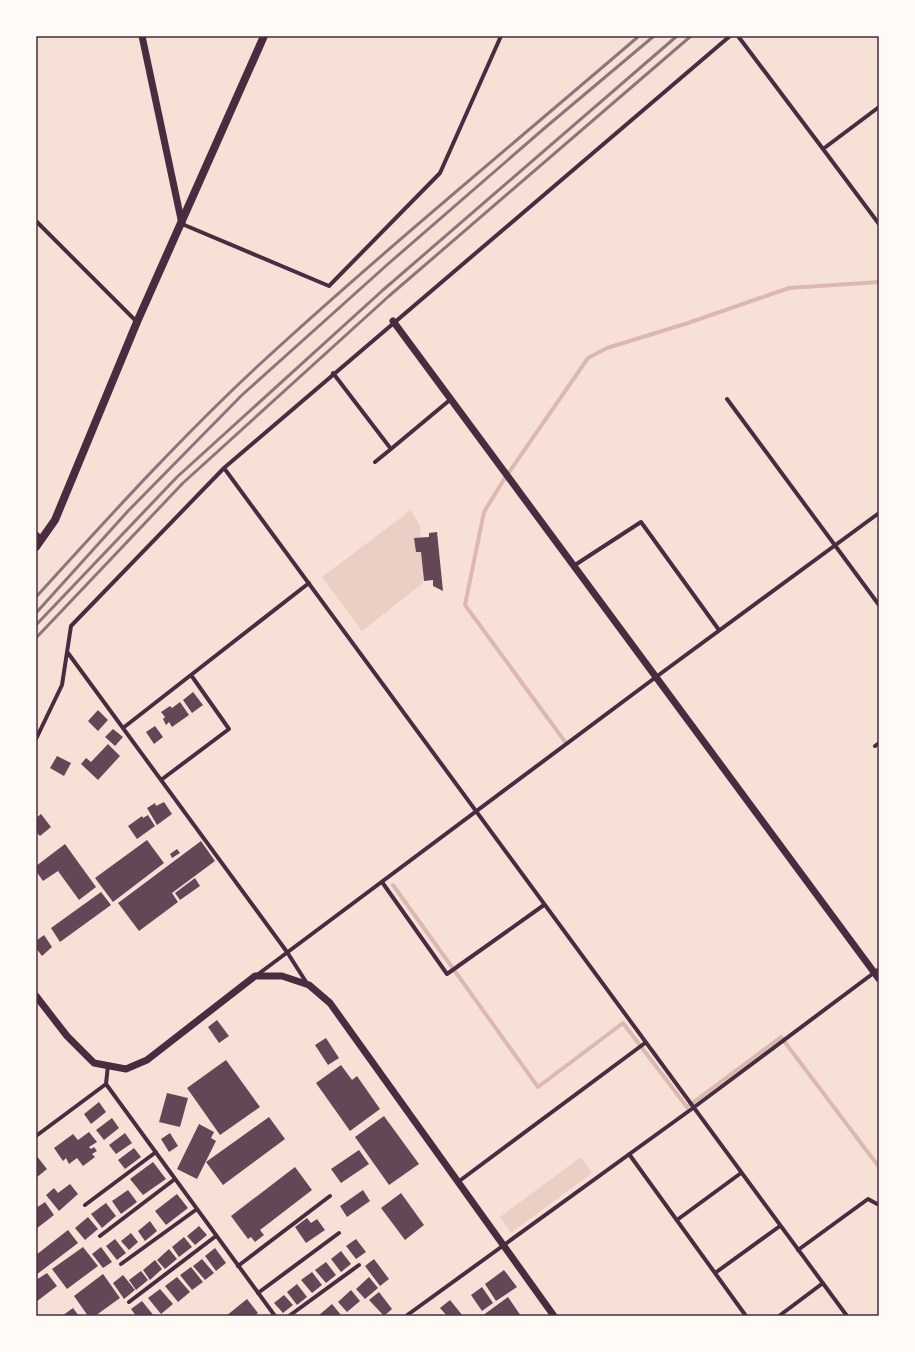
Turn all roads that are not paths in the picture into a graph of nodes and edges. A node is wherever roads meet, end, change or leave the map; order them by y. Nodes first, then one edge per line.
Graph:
1 (142, 36) edge
2 (264, 36) edge
3 (501, 36) edge
4 (730, 36) edge
5 (738, 36) edge
6 (879, 107) edge
7 (823, 149) junction
8 (36, 220) edge
9 (182, 224) junction
10 (879, 224) edge
11 (393, 321) junction
12 (137, 322) junction
13 (333, 373) junction
14 (451, 399) junction
15 (727, 399) dead end
16 (391, 448) junction
17 (375, 462) dead end
18 (224, 468) junction
19 (879, 514) edge
20 (38, 537) edge
21 (834, 546) junction
22 (36, 547) edge
23 (575, 566) junction
24 (309, 583) junction
25 (879, 605) edge
26 (719, 630) junction
27 (68, 653) junction
28 (191, 675) junction
29 (656, 677) junction
30 (123, 728) junction
31 (36, 739) edge
32 (879, 743) edge
33 (874, 746) dead end
34 (161, 780) junction
35 (476, 811) junction
36 (382, 882) junction
37 (544, 905) junction
38 (287, 952) junction
39 (877, 971) edge
40 (255, 976) junction
41 (879, 979) edge
42 (309, 985) junction
43 (36, 996) edge
44 (645, 1043) junction
45 (108, 1065) junction
46 (106, 1084) junction
47 (693, 1108) junction
48 (36, 1136) edge
49 (156, 1152) junction
50 (629, 1154) junction
51 (741, 1173) junction
52 (175, 1179) junction
53 (457, 1182) junction
54 (330, 1196) dead end
55 (85, 1205) dead end
56 (879, 1205) edge
57 (197, 1209) junction
58 (677, 1220) junction
59 (780, 1226) junction
60 (339, 1233) dead end
61 (100, 1236) dead end
62 (216, 1236) junction
63 (502, 1245) junction
64 (798, 1250) junction
65 (121, 1264) dead end
66 (359, 1265) dead end
67 (238, 1266) junction
68 (715, 1273) junction
69 (823, 1283) junction
70 (258, 1293) junction
71 (129, 1302) dead end
72 (272, 1312) junction
73 (266, 1316) edge
74 (274, 1316) edge
75 (290, 1316) edge
76 (406, 1316) edge
77 (554, 1316) edge
78 (746, 1316) edge
79 (779, 1316) edge
80 (847, 1316) edge

1 - 9 street
2 - 9 main road
3 - 9 street
4 - 11 street
5 - 7 street
6 - 7 street
7 - 10 street
8 - 12 street
9 - 12 main road
11 - 13 street
11 - 14 street
12 - 20 main road
13 - 16 street
13 - 18 street
14 - 16 street
14 - 23 street
15 - 21 street
16 - 17 street
18 - 24 street
18 - 27 street
19 - 21 street
20 - 22 main road
21 - 25 street
21 - 26 street
23 - 26 street
23 - 29 street
24 - 28 street
24 - 35 street
26 - 29 street
27 - 30 street
27 - 31 street
28 - 30 street
28 - 34 street
29 - 35 street
29 - 39 street
30 - 34 street
32 - 33 street
34 - 38 street
35 - 36 street
35 - 37 street
36 - 37 street
36 - 38 street
37 - 44 street
38 - 40 street
38 - 42 street
39 - 41 street
39 - 47 street
40 - 42 street
40 - 45 street
42 - 53 street
43 - 45 street
44 - 47 street
44 - 53 street
45 - 46 street
46 - 48 street
46 - 49 street
47 - 50 street
47 - 51 street
49 - 52 street
49 - 55 street
50 - 58 street
50 - 63 street
51 - 58 street
51 - 59 street
52 - 57 street
52 - 61 street
53 - 63 street
54 - 67 street
56 - 64 street
57 - 62 street
57 - 65 street
58 - 68 street
59 - 64 street
59 - 68 street
60 - 70 street
62 - 67 street
62 - 71 street
63 - 76 street
63 - 77 street
64 - 69 street
66 - 75 street
67 - 70 street
68 - 78 street
69 - 79 street
69 - 80 street
70 - 72 street
72 - 73 street
72 - 74 street

